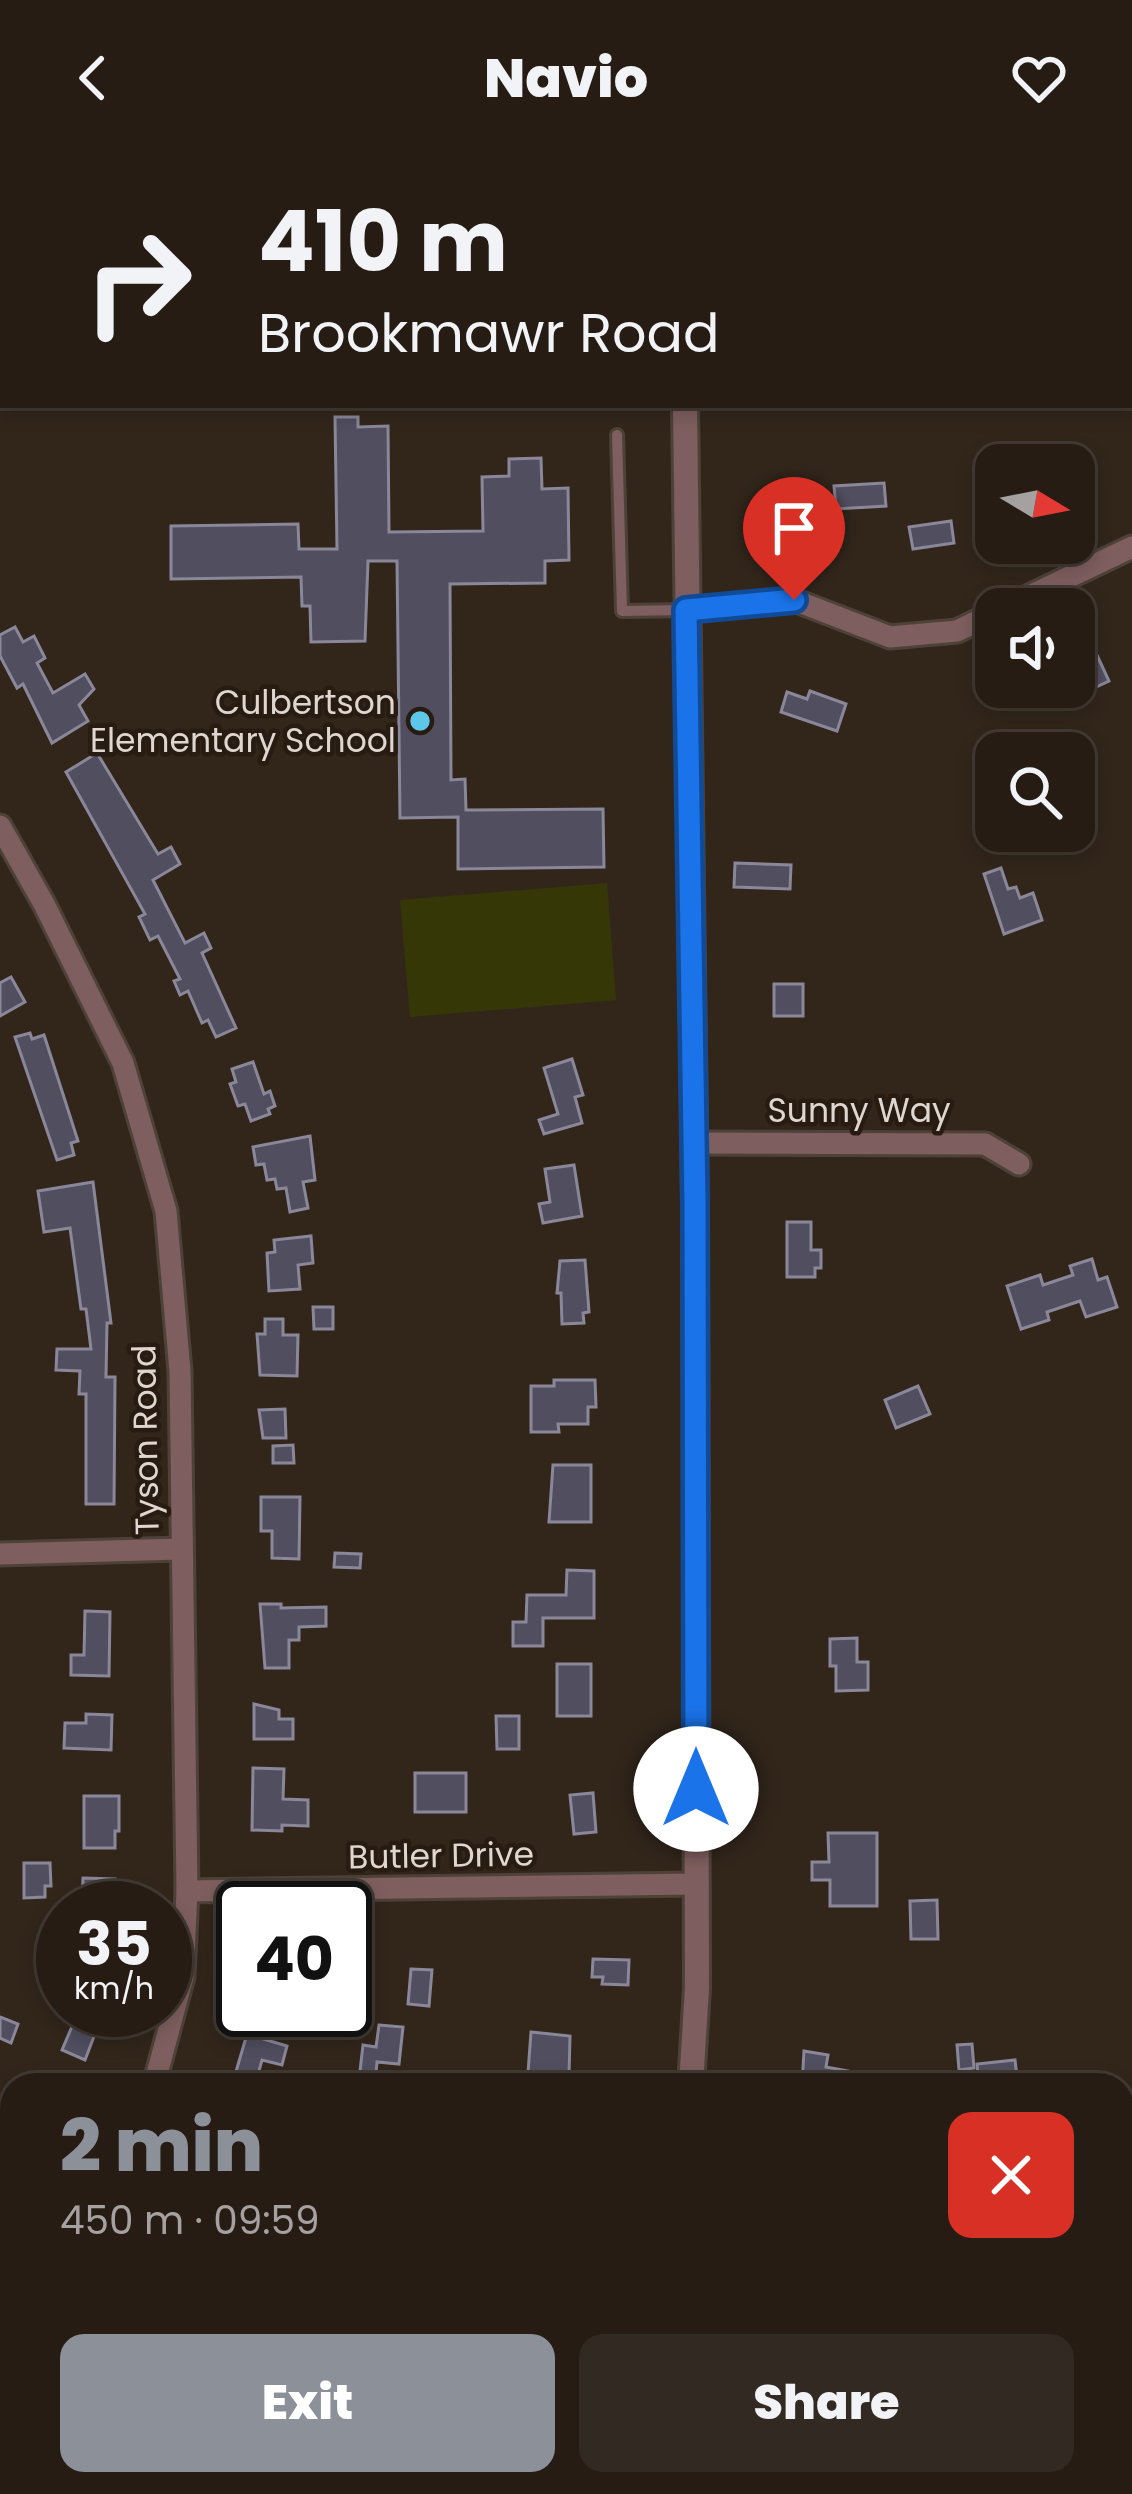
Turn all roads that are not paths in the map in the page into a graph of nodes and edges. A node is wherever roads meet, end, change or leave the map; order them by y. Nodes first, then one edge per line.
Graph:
1 (685, 408) edge
2 (617, 435) dead end
3 (1132, 547) edge
4 (1045, 588) edge
5 (686, 610) junction
6 (975, 622) edge
7 (0, 826) edge
8 (694, 1143) junction
9 (1019, 1164) dead end
10 (181, 1549) junction
11 (0, 1554) edge
12 (187, 1881) edge
13 (696, 1884) junction
14 (192, 1891) edge
15 (167, 2037) edge
16 (157, 2073) edge
17 (692, 2073) edge

1 - 5 street
2 - 5 lane
3 - 4 street
5 - 6 street
5 - 8 street
7 - 10 street, Tyson Road
8 - 9 street, Sunny Way
8 - 13 street
10 - 11 street
10 - 12 street, Tyson Road
13 - 14 street, Butler Drive
13 - 17 street
15 - 16 street, Tyson Road

